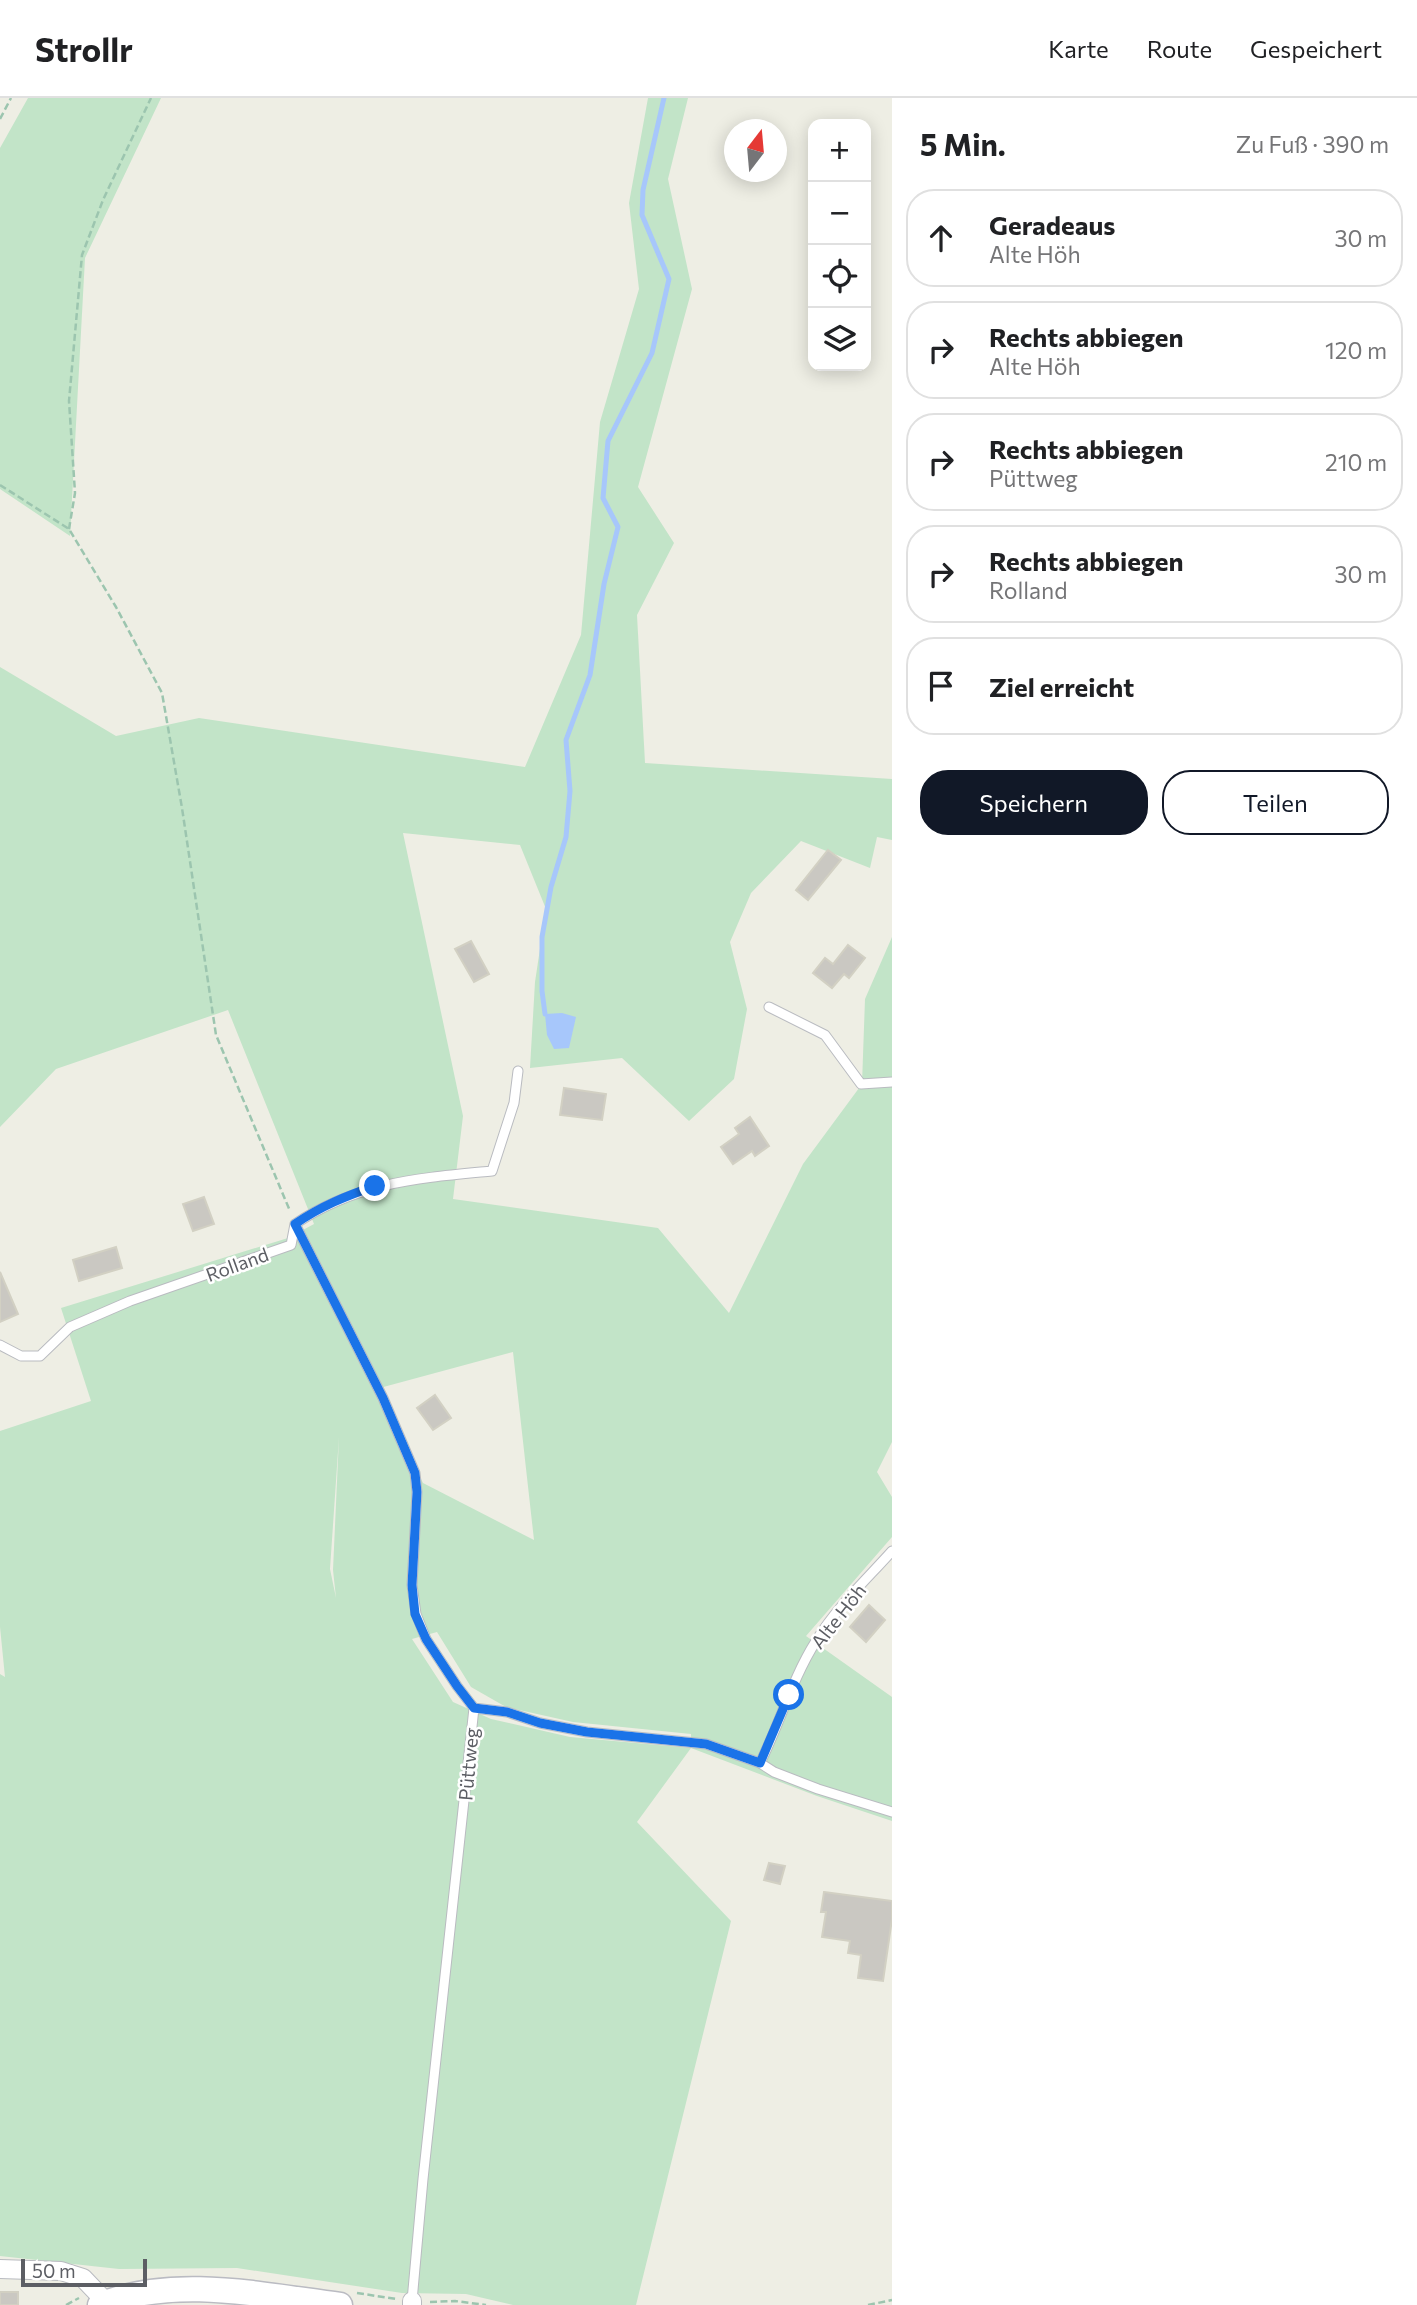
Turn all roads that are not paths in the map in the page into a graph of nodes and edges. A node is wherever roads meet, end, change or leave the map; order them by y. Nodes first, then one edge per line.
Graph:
1 (769, 1007) dead end
2 (518, 1071) dead end
3 (892, 1082) edge
4 (295, 1224) junction
5 (0, 1346) edge
6 (892, 1551) edge
7 (474, 1708) junction
8 (760, 1763) junction
9 (892, 1812) edge
10 (0, 2269) edge
11 (412, 2303) edge
12 (103, 2304) edge
13 (340, 2305) edge

1 - 3 lane
2 - 4 lane, Rolland
4 - 5 lane, Rolland
4 - 7 lane, Püttweg
6 - 8 lane, Alte Höh
7 - 8 lane
7 - 11 lane, Püttweg
8 - 9 lane
10 - 12 street
12 - 13 main road

